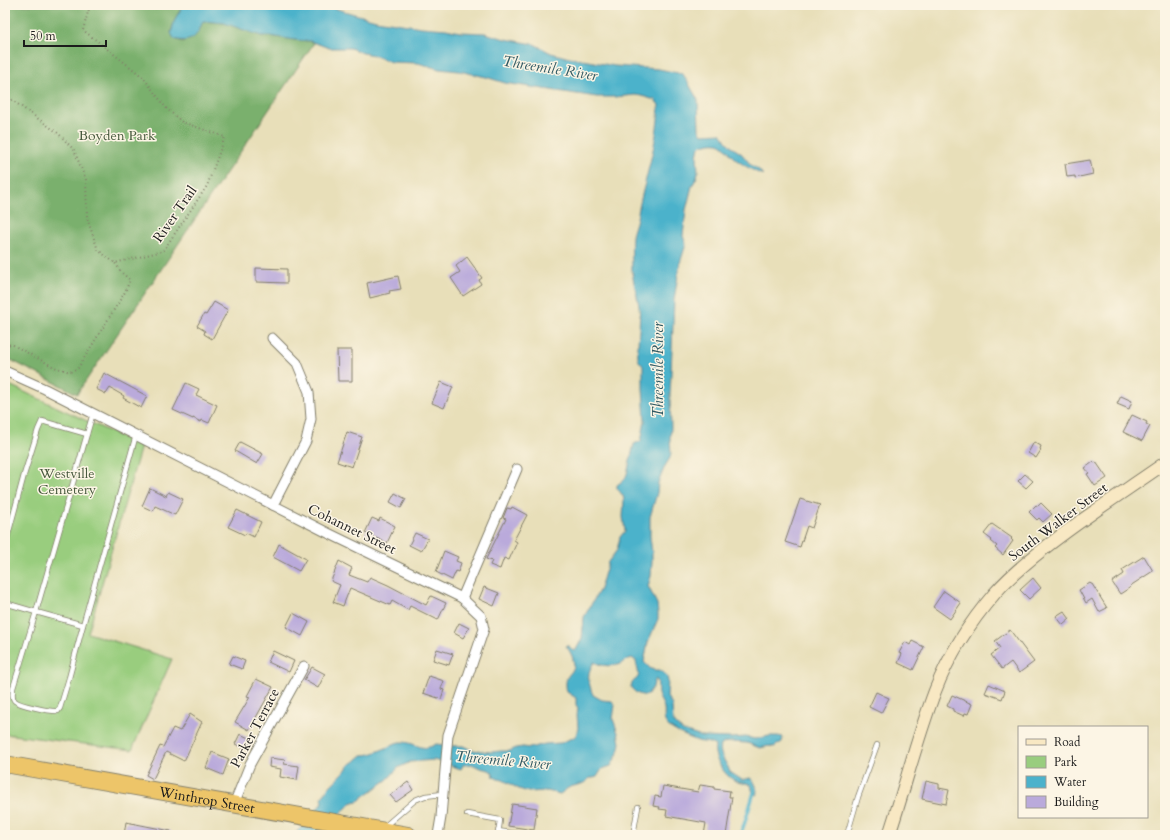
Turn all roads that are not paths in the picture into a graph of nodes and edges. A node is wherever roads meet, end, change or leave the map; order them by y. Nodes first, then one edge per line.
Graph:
1 (7, 5) edge
2 (5, 20) edge
3 (272, 338) dead end
4 (5, 371) edge
5 (93, 413) junction
6 (87, 434) junction
7 (136, 434) junction
8 (1165, 463) edge
9 (516, 469) dead end
10 (273, 505) junction
11 (5, 546) edge
12 (462, 598) junction
13 (5, 603) edge
14 (36, 612) junction
15 (83, 625) junction
16 (304, 666) dead end
17 (877, 745) dead end
18 (5, 764) edge
19 (443, 794) junction
20 (234, 804) junction
21 (638, 806) dead end
22 (467, 814) dead end
23 (380, 830) junction
24 (498, 833) edge
25 (408, 835) edge
26 (438, 835) edge
27 (526, 835) edge
28 (551, 835) edge
29 (558, 835) edge
30 (633, 835) edge
31 (847, 835) edge
32 (889, 835) edge

1 - 2 lane
3 - 10 street
4 - 5 street, Cohannet Street
5 - 6 lane
5 - 7 street, Cohannet Street
6 - 11 lane
6 - 14 lane
7 - 10 street, Cohannet Street
7 - 15 lane
8 - 32 street, South Walker Street
9 - 12 street
10 - 12 street, Cohannet Street
12 - 19 street, Cohannet Street
13 - 14 lane
14 - 15 lane
14 - 15 lane
16 - 20 street, Parker Terrace
17 - 31 lane
18 - 20 highway, Winthrop Street
19 - 23 lane
19 - 26 street, Cohannet Street
20 - 23 highway, Winthrop Street
21 - 30 lane
22 - 24 lane
23 - 25 highway, Winthrop Street
24 - 27 lane
28 - 29 lane

